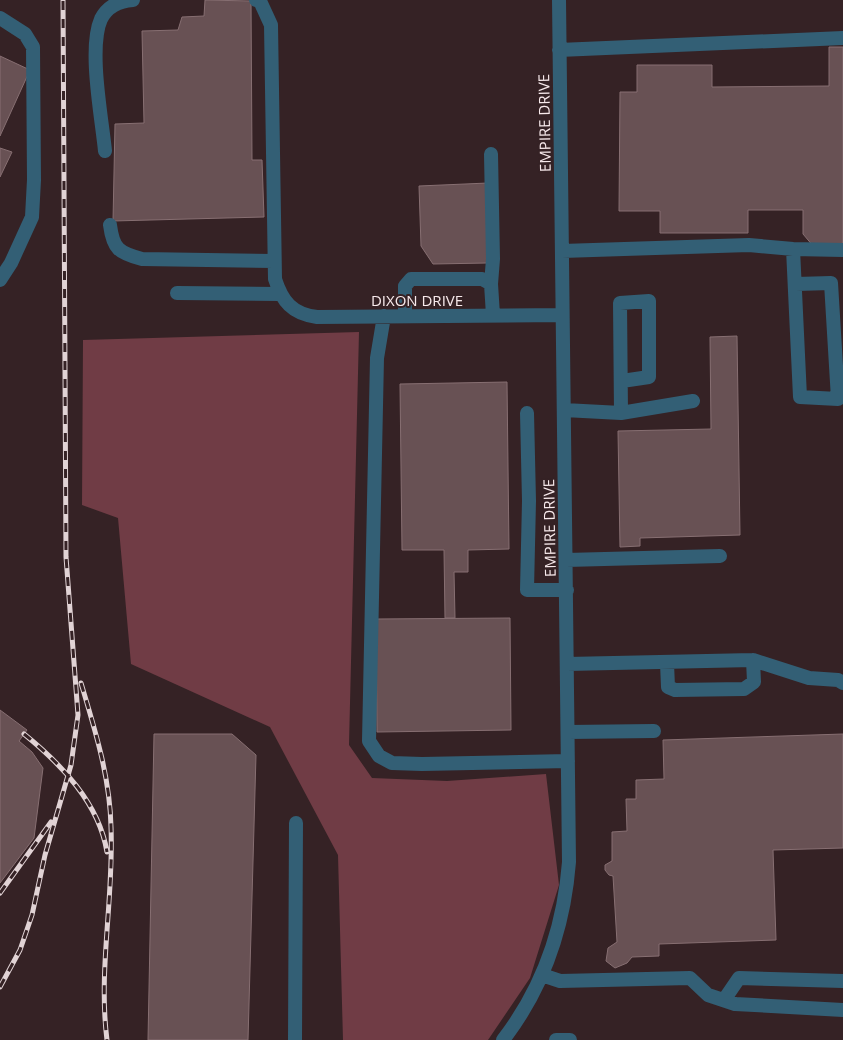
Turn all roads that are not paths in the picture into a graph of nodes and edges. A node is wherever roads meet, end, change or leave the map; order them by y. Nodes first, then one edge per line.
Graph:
1 (132, 0) edge
2 (256, 0) edge
3 (559, 0) edge
4 (0, 18) edge
5 (843, 38) edge
6 (559, 50) junction
7 (105, 151) dead end
8 (492, 154) dead end
9 (110, 225) dead end
10 (793, 249) junction
11 (843, 250) edge
12 (562, 251) junction
13 (274, 261) junction
14 (0, 280) edge
15 (491, 284) junction
16 (796, 284) junction
17 (177, 293) dead end
18 (280, 294) junction
19 (493, 315) junction
20 (562, 315) junction
21 (384, 316) junction
22 (405, 316) junction
23 (622, 381) junction
24 (693, 401) dead end
25 (564, 410) junction
26 (621, 412) junction
27 (527, 413) dead end
28 (720, 556) dead end
29 (566, 560) junction
30 (567, 590) junction
31 (752, 660) junction
32 (667, 663) junction
33 (568, 664) junction
34 (843, 683) edge
35 (654, 731) dead end
36 (568, 732) junction
37 (568, 761) junction
38 (296, 823) dead end
39 (542, 975) junction
40 (843, 981) edge
41 (724, 1000) junction
42 (843, 1010) edge
43 (295, 1040) edge
44 (503, 1040) edge
45 (556, 1040) edge
46 (570, 1040) edge

1 - 7 street
2 - 13 street
3 - 6 street, EMPIRE DRIVE
4 - 14 street
5 - 6 street
6 - 12 street, EMPIRE DRIVE
8 - 15 street
9 - 13 street
10 - 11 street
10 - 12 street
10 - 16 street
12 - 20 street, EMPIRE DRIVE
13 - 18 street
15 - 19 street
15 - 22 street
16 - 16 street
17 - 18 street
18 - 21 street, DIXON DRIVE
19 - 20 street, DIXON DRIVE
19 - 22 street, DIXON DRIVE
20 - 25 street, EMPIRE DRIVE
21 - 22 street, DIXON DRIVE
21 - 37 street
23 - 23 street
23 - 26 street
24 - 26 street
25 - 26 street
25 - 29 street, EMPIRE DRIVE
27 - 30 street
28 - 29 street
29 - 30 street, EMPIRE DRIVE
30 - 33 street, EMPIRE DRIVE
31 - 32 street
31 - 32 street
31 - 34 street
32 - 33 street
33 - 36 street, EMPIRE DRIVE
35 - 36 street
36 - 37 street, EMPIRE DRIVE
37 - 39 street, EMPIRE DRIVE
38 - 43 street
39 - 41 street
39 - 44 street, EMPIRE DRIVE
40 - 41 street
41 - 42 street
45 - 46 street

